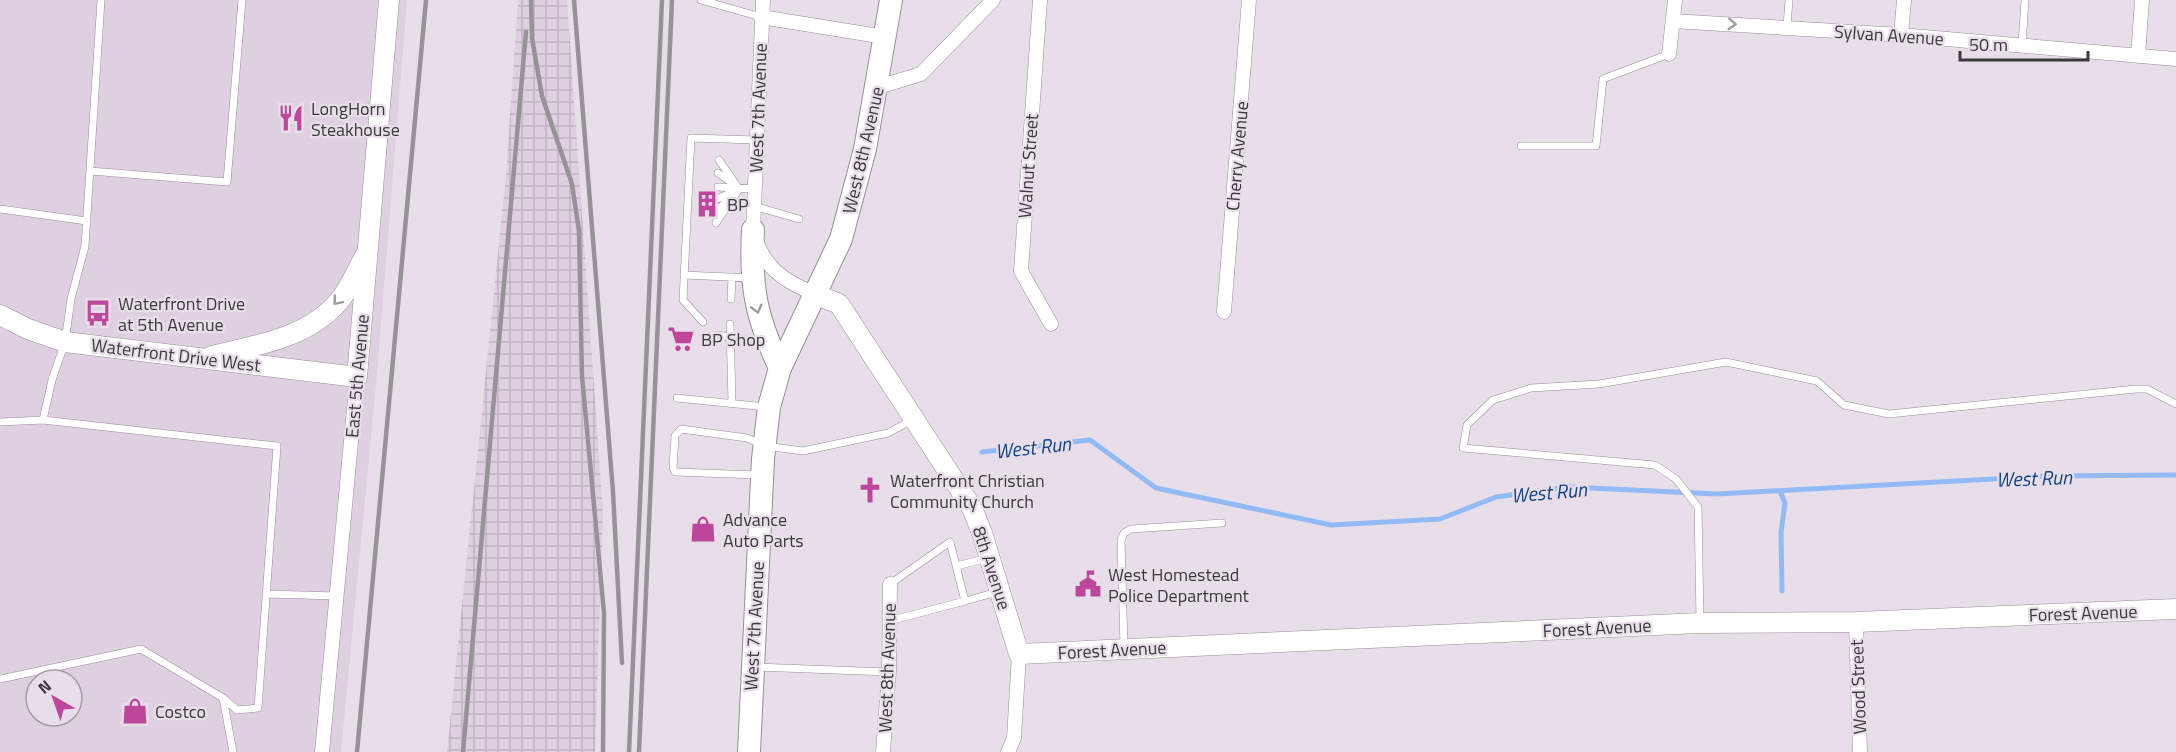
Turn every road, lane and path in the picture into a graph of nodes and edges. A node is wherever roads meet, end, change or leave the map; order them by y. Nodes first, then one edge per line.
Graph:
1 (101, 0) edge
2 (242, 0) edge
3 (389, 0) edge
4 (701, 0) edge
5 (763, 0) edge
6 (891, 0) edge
7 (993, 0) edge
8 (1040, 0) edge
9 (1249, 0) edge
10 (1789, 0) edge
11 (1904, 0) edge
12 (2025, 0) edge
13 (2142, 0) edge
14 (1671, 2) edge
15 (761, 17) junction
16 (1673, 21) junction
17 (1787, 27) junction
18 (1901, 35) junction
19 (885, 37) junction
20 (2022, 45) junction
21 (1669, 54) joint
22 (2138, 56) junction
23 (2176, 59) edge
24 (878, 87) junction
25 (756, 141) junction
26 (1521, 146) dead end
27 (690, 159) junction
28 (698, 159) dead end
29 (719, 160) dead end
30 (90, 171) junction
31 (689, 172) junction
32 (698, 172) dead end
33 (718, 173) dead end
34 (688, 187) junction
35 (698, 187) dead end
36 (718, 187) dead end
37 (739, 189) junction
38 (754, 189) junction
39 (688, 199) junction
40 (697, 199) dead end
41 (717, 199) dead end
42 (754, 206) junction
43 (0, 209) edge
44 (717, 210) dead end
45 (687, 211) junction
46 (696, 211) dead end
47 (800, 219) dead end
48 (87, 220) junction
49 (687, 223) junction
50 (696, 223) dead end
51 (716, 223) dead end
52 (753, 230) junction
53 (368, 251) junction
54 (684, 275) junction
55 (743, 278) junction
56 (814, 294) junction
57 (731, 298) dead end
58 (1224, 312) dead end
59 (0, 315) edge
60 (703, 322) dead end
61 (730, 324) dead end
62 (1051, 324) dead end
63 (717, 335) dead end
64 (730, 337) junction
65 (65, 342) junction
66 (201, 359) junction
67 (780, 368) junction
68 (357, 377) junction
69 (676, 398) dead end
70 (732, 403) junction
71 (2176, 404) edge
72 (769, 407) junction
73 (914, 419) junction
74 (43, 420) junction
75 (0, 422) edge
76 (765, 446) junction
77 (762, 476) junction
78 (1222, 523) dead end
79 (989, 557) junction
80 (957, 566) junction
81 (890, 584) joint
82 (1000, 591) junction
83 (266, 594) junction
84 (337, 597) junction
85 (965, 601) junction
86 (2176, 609) edge
87 (889, 621) junction
88 (1856, 622) junction
89 (1700, 623) junction
90 (1124, 650) junction
91 (1019, 654) junction
92 (753, 667) junction
93 (888, 672) junction
94 (0, 679) edge
95 (223, 698) junction
96 (233, 752) edge
97 (322, 752) edge
98 (749, 752) edge
99 (883, 752) edge
100 (1008, 752) edge
101 (1860, 752) edge

1 - 30 lane
2 - 30 lane
3 - 53 street, East 5th Avenue
4 - 15 lane
5 - 15 street, West 7th Avenue
6 - 19 main road, West 8th Avenue
7 - 24 street
8 - 62 street, Walnut Street
9 - 58 street, Cherry Avenue
10 - 17 lane
11 - 18 street
12 - 20 lane
13 - 22 street
14 - 16 street
15 - 19 street
15 - 25 street, West 7th Avenue
16 -> 17 street, Sylvan Avenue
16 - 21 street
17 - 18 street, Sylvan Avenue
18 - 20 street, Sylvan Avenue
19 - 24 main road, West 8th Avenue
20 - 22 street, Sylvan Avenue
21 - 26 lane
22 - 23 street, Sylvan Avenue
24 - 56 main road, West 8th Avenue
25 - 27 lane
25 - 38 street, West 7th Avenue
27 - 28 lane
27 - 31 lane
29 - 37 lane
30 - 48 lane
31 - 32 lane
31 - 34 lane
33 - 37 lane
34 - 35 lane
34 - 39 lane
36 - 37 lane
37 - 38 lane
37 - 41 lane
37 - 44 lane
37 - 51 lane
38 - 42 street, West 7th Avenue
39 - 40 lane
39 - 45 lane
42 - 47 lane
42 - 52 street, West 7th Avenue
43 - 48 lane
45 - 46 lane
45 - 49 lane
48 - 65 lane
49 - 50 lane
49 - 54 lane
52 - 55 main road
52 - 56 street, West 7th Avenue
53 -> 66 street
53 - 68 street, East 5th Avenue
54 - 55 lane
54 - 60 lane
55 - 57 lane
55 -> 67 main road
56 - 67 main road, West 7th Avenue
56 - 73 street, 8th Avenue
59 - 65 street, Waterfront Drive West
61 - 64 lane
63 - 64 lane
64 - 70 lane
65 - 66 street, Waterfront Drive West
65 - 74 lane
66 - 68 street, Waterfront Drive West
67 - 72 main road, West 7th Avenue
68 - 84 street, East 5th Avenue
69 - 70 lane
70 - 72 lane
71 - 89 lane
72 - 76 main road, West 7th Avenue
73 - 76 lane
73 - 79 street, 8th Avenue
74 - 75 lane
74 - 83 lane
76 - 77 main road, West 7th Avenue
76 - 77 lane
77 - 92 main road, West 7th Avenue
78 - 90 lane
79 - 80 lane
79 - 82 street, 8th Avenue
80 - 81 lane
80 - 85 lane
81 - 87 street, West 8th Avenue
82 - 85 lane
82 - 91 street, 8th Avenue
83 - 84 lane
83 - 95 lane
84 - 97 street, East 5th Avenue
85 - 87 lane
86 - 88 street, Forest Avenue
87 - 93 street, West 8th Avenue
88 - 89 street, Forest Avenue
88 - 101 street, Wood Street
89 - 90 street, Forest Avenue
90 - 91 street, Forest Avenue
91 - 100 street, 8th Avenue
92 - 93 lane
92 - 98 main road, West 7th Avenue
93 - 99 street, West 8th Avenue
94 - 95 lane
95 - 96 lane

